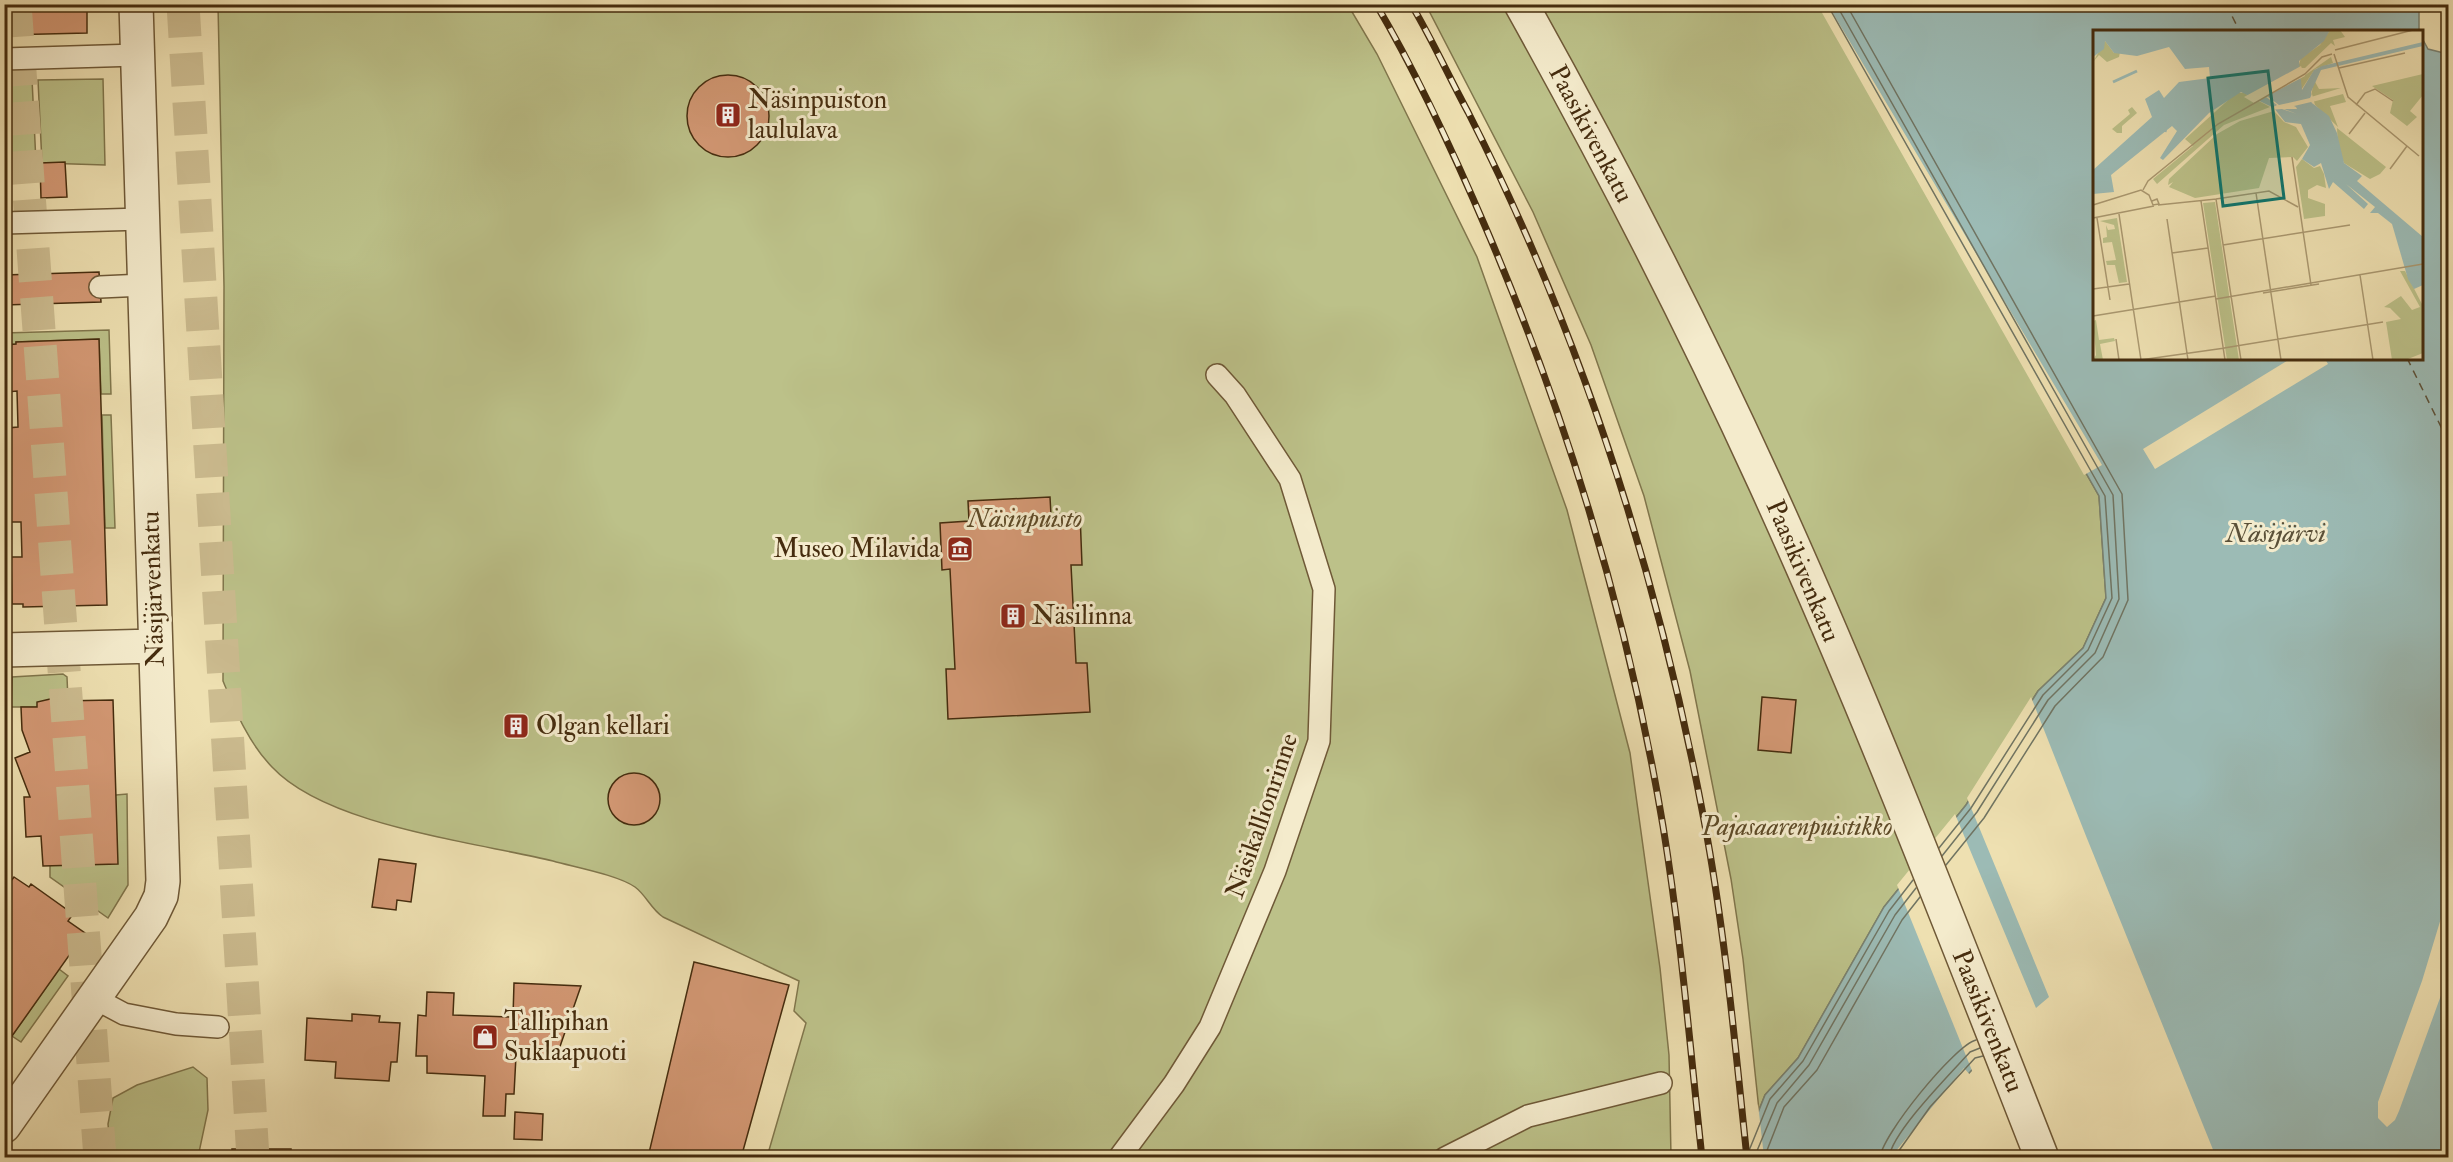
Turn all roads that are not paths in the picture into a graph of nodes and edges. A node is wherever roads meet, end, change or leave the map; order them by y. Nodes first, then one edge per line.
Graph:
1 (136, 4) edge
2 (1521, 4) edge
3 (137, 55) junction
4 (4, 59) edge
5 (142, 219) junction
6 (4, 223) edge
7 (144, 285) junction
8 (100, 287) dead end
9 (1217, 375) dead end
10 (155, 646) junction
11 (4, 650) edge
12 (94, 998) junction
13 (218, 1027) dead end
14 (1661, 1083) dead end
15 (4, 1126) edge
16 (1119, 1158) edge
17 (1445, 1158) edge
18 (2042, 1158) edge

1 - 3 street, Näsijärvenkatu
2 - 18 street, Paasikivenkatu
3 - 4 lane
3 - 5 street, Näsijärvenkatu
5 - 6 lane
5 - 7 street, Näsijärvenkatu
7 - 8 lane
7 - 10 street, Näsijärvenkatu
9 - 16 lane, Näsikallionrinne
10 - 11 street
10 - 12 street, Näsijärvenkatu
12 - 13 lane
12 - 15 street, Näsijärvenkatu
14 - 17 lane

